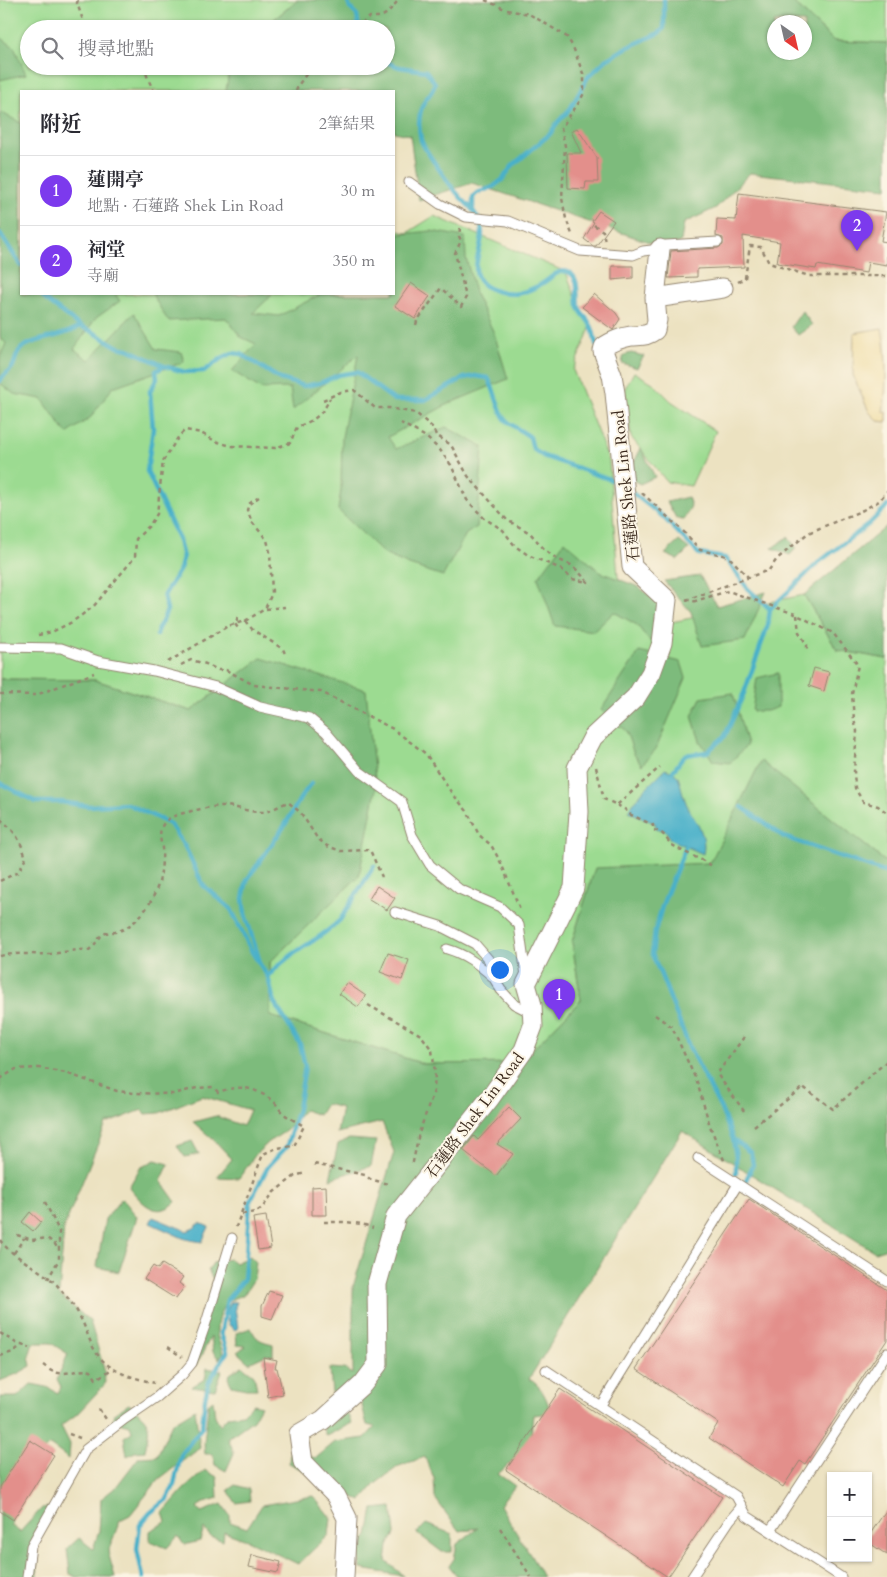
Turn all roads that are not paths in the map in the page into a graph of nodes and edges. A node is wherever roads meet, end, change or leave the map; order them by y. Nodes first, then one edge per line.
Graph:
1 (409, 182) dead end
2 (718, 242) dead end
3 (660, 249) junction
4 (723, 288) road end
5 (655, 298) junction
6 (0, 647) edge
7 (395, 912) dead end
8 (447, 950) dead end
9 (493, 977) junction
10 (526, 984) junction
11 (532, 1014) junction
12 (698, 1158) dead end
13 (735, 1182) junction
14 (232, 1238) road end
15 (887, 1281) edge
16 (887, 1352) edge
17 (546, 1370) dead end
18 (600, 1404) junction
19 (742, 1506) junction
20 (770, 1531) junction
21 (27, 1577) edge
22 (344, 1577) edge
23 (692, 1577) edge
24 (841, 1577) edge

1 - 3 lane
2 - 3 lane
3 - 5 street
4 - 5 street
5 - 10 street, 石蓮路 Shek Lin Road
6 - 10 lane
7 - 9 lane
8 - 9 lane
9 - 11 lane
10 - 11 street, 石蓮路 Shek Lin Road
11 - 22 street, 石蓮路 Shek Lin Road
12 - 13 lane
13 - 15 lane
13 - 18 lane
14 - 21 lane
16 - 20 lane
17 - 18 lane
18 - 19 lane
19 - 20 lane
19 - 23 lane
20 - 24 lane

